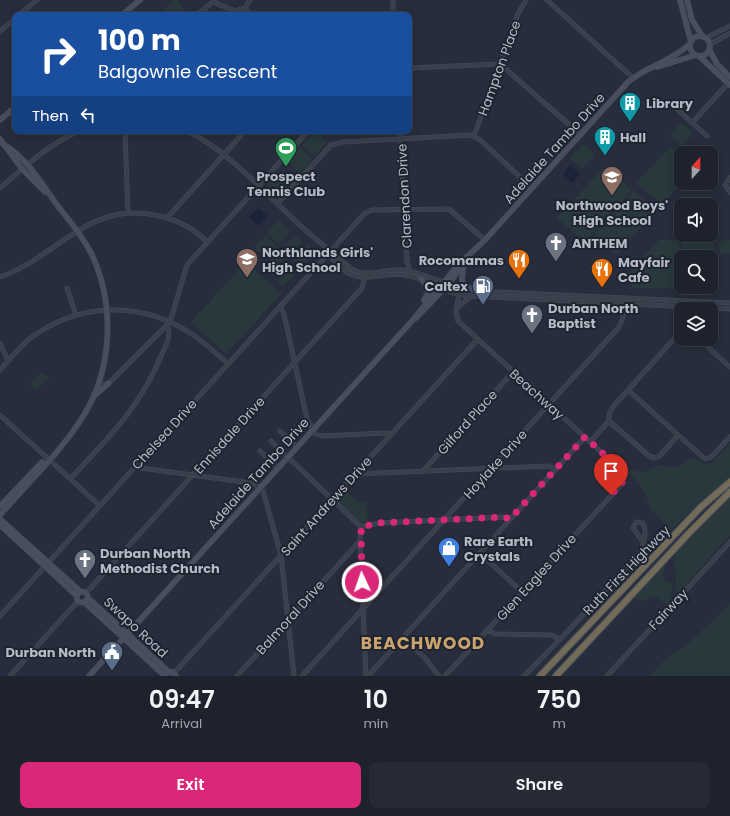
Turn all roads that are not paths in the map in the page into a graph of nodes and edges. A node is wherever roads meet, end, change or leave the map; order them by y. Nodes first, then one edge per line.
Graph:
1 (37, 0) edge
2 (140, 0) edge
3 (250, 0) edge
4 (393, 0) edge
5 (526, 0) edge
6 (547, 0) edge
7 (680, 0) edge
8 (686, 0) edge
9 (214, 1) edge
10 (245, 8) junction
11 (23, 12) edge
12 (126, 12) edge
13 (201, 12) edge
14 (248, 12) edge
15 (393, 12) edge
16 (12, 21) edge
17 (730, 26) edge
18 (0, 31) edge
19 (730, 33) edge
20 (704, 38) junction
21 (690, 43) junction
22 (709, 47) junction
23 (697, 55) junction
24 (500, 64) junction
25 (655, 67) junction
26 (412, 68) edge
27 (633, 78) junction
28 (730, 81) edge
29 (12, 110) edge
30 (678, 110) dead end
31 (0, 120) edge
32 (692, 123) junction
33 (73, 134) edge
34 (125, 134) edge
35 (193, 134) edge
36 (242, 134) edge
37 (305, 134) edge
38 (400, 134) edge
39 (581, 135) junction
40 (474, 136) junction
41 (707, 136) dead end
42 (401, 139) junction
43 (1, 140) edge
44 (223, 155) junction
45 (28, 164) junction
46 (22, 169) junction
47 (730, 178) edge
48 (258, 187) junction
49 (0, 188) edge
50 (532, 188) junction
51 (730, 192) edge
52 (49, 194) junction
53 (277, 204) junction
54 (404, 210) junction
55 (128, 212) junction
56 (167, 218) junction
57 (77, 230) junction
58 (485, 240) junction
59 (207, 242) junction
60 (474, 251) junction
61 (329, 252) junction
62 (407, 262) junction
63 (464, 265) junction
64 (402, 270) junction
65 (410, 271) junction
66 (366, 273) junction
67 (0, 278) edge
68 (366, 278) junction
69 (421, 279) junction
70 (440, 285) junction
71 (446, 287) junction
72 (67, 288) dead end
73 (478, 291) junction
74 (498, 292) junction
75 (459, 294) junction
76 (471, 296) junction
77 (498, 298) junction
78 (625, 298) junction
79 (686, 301) joint
80 (624, 303) junction
81 (730, 303) edge
82 (280, 306) junction
83 (674, 307) edge
84 (456, 308) junction
85 (107, 309) junction
86 (718, 309) edge
87 (730, 309) edge
88 (420, 310) junction
89 (76, 315) junction
90 (412, 321) junction
91 (169, 324) junction
92 (674, 339) edge
93 (477, 340) junction
94 (0, 343) edge
95 (707, 346) edge
96 (8, 361) junction
97 (295, 362) junction
98 (228, 364) junction
99 (730, 367) edge
100 (0, 370) edge
101 (513, 372) junction
102 (109, 383) junction
103 (98, 386) junction
104 (628, 390) junction
105 (94, 396) junction
106 (549, 405) junction
107 (0, 415) edge
108 (609, 421) junction
109 (280, 431) dead end
110 (312, 431) junction
111 (392, 434) junction
112 (678, 435) junction
113 (585, 437) junction
114 (730, 437) edge
115 (271, 441) dead end
116 (590, 442) junction
117 (297, 447) junction
118 (260, 452) dead end
119 (288, 457) junction
120 (48, 459) junction
121 (134, 467) junction
122 (278, 468) junction
123 (491, 469) junction
124 (557, 469) junction
125 (422, 472) junction
126 (355, 474) junction
127 (192, 476) junction
128 (624, 477) joint
129 (70, 479) junction
130 (730, 482) edge
131 (260, 488) junction
132 (730, 492) edge
133 (332, 499) junction
134 (99, 505) junction
135 (0, 506) edge
136 (0, 515) edge
137 (0, 519) edge
138 (510, 519) junction
139 (444, 520) junction
140 (0, 525) edge
141 (361, 527) junction
142 (360, 541) junction
143 (643, 542) junction
144 (730, 542) edge
145 (480, 553) junction
146 (281, 555) junction
147 (46, 564) junction
148 (522, 592) junction
149 (84, 596) junction
150 (77, 598) junction
151 (363, 609) junction
152 (0, 616) edge
153 (288, 620) junction
154 (488, 630) junction
155 (126, 635) junction
156 (403, 638) junction
157 (560, 639) junction
158 (170, 675) edge
159 (10, 676) edge
160 (89, 676) edge
161 (237, 676) edge
162 (294, 676) edge
163 (302, 676) edge
164 (367, 676) edge
165 (439, 676) edge
166 (445, 676) edge
167 (524, 676) edge
168 (540, 676) edge
169 (556, 676) edge
170 (607, 676) edge

1 - 11 street
2 - 12 street
3 - 10 street
4 - 15 street
5 - 24 street, Hampton Place
6 - 27 street
7 - 21 street
8 - 20 street
9 - 10 street
9 - 13 street
10 - 14 street
16 - 18 street
17 - 20 street
19 - 22 street
20 - 21 street
20 - 22 street
21 - 23 street
21 - 25 street, Adelaide Tambo Drive
22 - 23 street
22 - 28 street
23 - 25 street, Adelaide Tambo Drive
23 - 28 street
24 - 26 street
24 - 39 street
24 - 40 street, Hampton Place
25 - 27 street, Adelaide Tambo Drive
27 - 39 street, Adelaide Tambo Drive
28 - 32 street
29 - 31 street
30 - 32 street
32 - 41 street
33 - 45 street
34 - 55 street
35 - 44 street
36 - 44 street
37 - 48 street
38 - 42 street, Clarendon Drive
39 - 50 street, Adelaide Tambo Drive
40 - 42 street
40 - 50 street
42 - 53 street
42 - 54 street, Clarendon Drive
43 - 45 street
43 - 46 street
44 - 48 street
44 - 56 street
45 - 46 street
45 - 52 street
46 - 49 street
46 - 52 street
47 - 51 street
48 - 53 street
48 - 59 street
50 - 58 street, Adelaide Tambo Drive
52 - 57 street
53 - 61 street
54 - 58 street, Chelsea Drive
54 - 61 street, Chelsea Drive
54 - 62 street, Clarendon Drive
55 - 56 street
55 - 57 street
56 - 59 street
57 - 67 street
57 - 85 street
58 - 60 street, Adelaide Tambo Drive
59 - 91 street
60 - 63 street, Adelaide Tambo Drive
60 - 70 street, Adelaide Tambo Drive
61 - 66 street
61 - 68 street
61 - 82 street, Chelsea Drive
62 - 64 street, Clarendon Drive
62 - 65 street, Clarendon Drive
63 - 71 street, Adelaide Tambo Drive
63 - 73 street
64 - 65 street
64 - 66 street
65 - 70 street
66 - 68 street
68 - 69 street
68 - 97 street, Ennisdale Drive
69 - 70 street
69 - 88 street
70 - 71 street
70 - 88 street, Adelaide Tambo Drive
71 - 73 street
71 - 75 street
71 - 90 street, Adelaide Tambo Drive
72 - 89 street
73 - 74 street
74 - 77 street
74 - 78 street
75 - 76 street
75 - 84 street
76 - 77 street
76 - 84 street
77 - 80 street
78 - 79 street
78 - 80 street, Hoylake Drive
79 - 81 street
80 - 83 street
80 - 106 street, Hoylake Drive
82 - 97 street
82 - 98 street, Chelsea Drive
84 - 93 street, Beachway
85 - 89 street
85 - 91 street
85 - 103 street
86 - 87 street
88 - 90 street, Adelaide Tambo Drive
89 - 96 street
90 - 110 street, Adelaide Tambo Drive
91 - 98 street
91 - 102 street
91 - 129 street
92 - 104 street
93 - 101 street, Beachway
93 - 111 street, Saint Andrews Drive
94 - 96 street
95 - 99 street
96 - 100 street
97 - 110 street
97 - 127 street, Ennisdale Drive
98 - 121 street, Chelsea Drive
101 - 106 street, Beachway
101 - 125 street, Gilford Place
102 - 103 street
102 - 105 street
103 - 105 street
104 - 108 street
104 - 112 street
105 - 120 street
106 - 113 street, Beachway
106 - 123 street, Hoylake Drive
107 - 120 street
108 - 112 street
108 - 116 street
109 - 117 street
110 - 111 street
110 - 117 street, Adelaide Tambo Drive
111 - 126 street, Saint Andrews Drive
112 - 114 street
113 - 116 street, Beachway
113 - 124 street
115 - 119 street
116 - 128 street, Beachway
117 - 119 street, Adelaide Tambo Drive
118 - 122 street
119 - 122 street, Adelaide Tambo Drive
119 - 133 street
120 - 129 street
120 - 135 street
120 - 136 street
121 - 127 street
121 - 134 street, Chelsea Drive
122 - 131 street, Adelaide Tambo Drive
123 - 124 street
123 - 125 street
123 - 139 street, Hoylake Drive
124 - 138 street
125 - 126 street
126 - 133 street, Saint Andrews Drive
127 - 131 street
127 - 149 street, Ennisdale Drive
128 - 148 street, Glen Eagles Drive
129 - 134 street
130 - 168 highway, Ruth First Highway
131 - 146 street
131 - 155 street, Adelaide Tambo Drive
132 - 169 highway, Ruth First Highway
133 - 141 street
133 - 146 street, Saint Andrews Drive
134 - 147 street, Chelsea Drive
137 - 147 street, Swapo Road
138 - 139 street
138 - 145 street
139 - 141 street
139 - 151 street, Hoylake Drive
140 - 147 street, Swapo Road
141 - 142 street
142 - 151 street
142 - 153 street, Balmoral Drive
143 - 143 street
143 - 157 street
144 - 170 street, Fairway
145 - 148 street
145 - 156 street
146 - 153 street
146 - 158 street, Saint Andrews Drive
147 - 149 street, Swapo Road
147 - 150 street, Swapo Road
147 - 152 street, Chelsea Drive
148 - 154 street, Glen Eagles Drive
149 - 150 street
149 - 150 street
149 - 155 street, Swapo Road
150 - 159 street
151 - 163 street, Hoylake Drive
151 - 164 street
153 - 161 street, Balmoral Drive
153 - 162 street
154 - 157 street
154 - 166 street, Glen Eagles Drive
155 - 158 street, Swapo Road
155 - 160 street, Adelaide Tambo Drive
156 - 164 street
156 - 165 street
157 - 167 street

